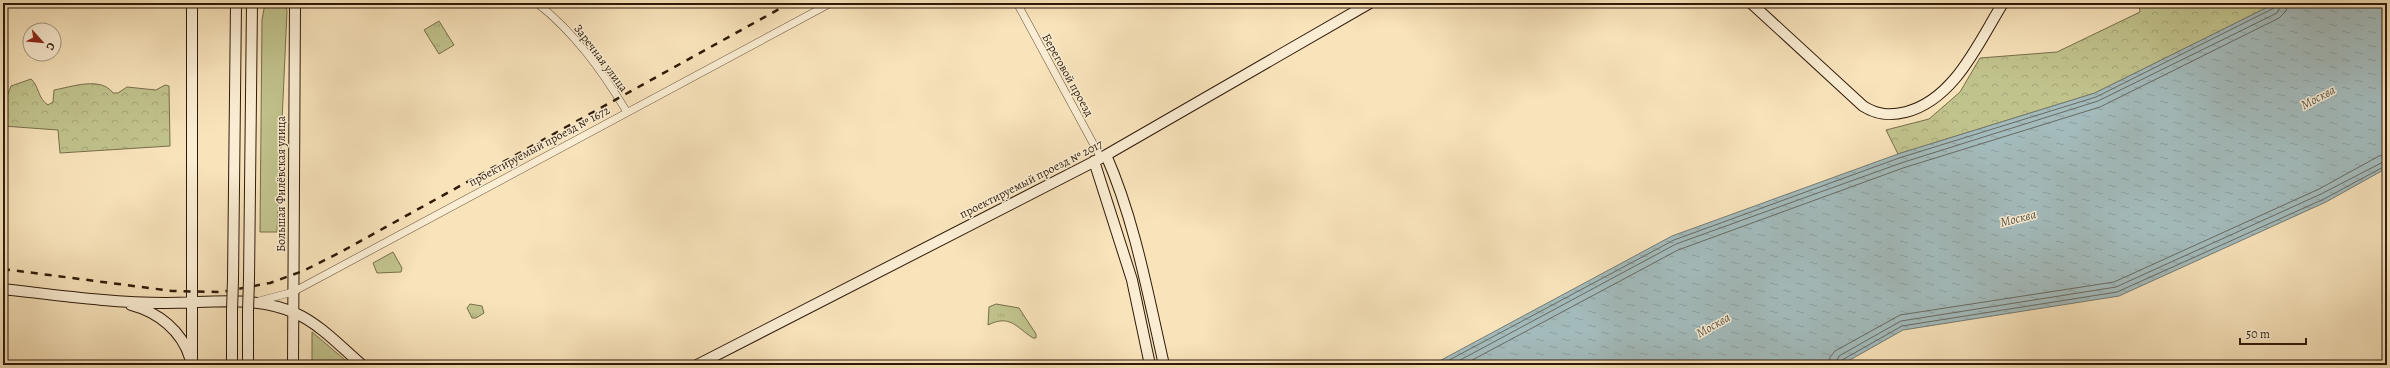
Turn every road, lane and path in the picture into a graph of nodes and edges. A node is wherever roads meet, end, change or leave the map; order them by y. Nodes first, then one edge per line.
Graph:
1 (232, 3) edge
2 (236, 3) edge
3 (253, 3) edge
4 (537, 3) edge
5 (831, 3) edge
6 (1017, 3) edge
7 (1370, 3) edge
8 (1752, 3) edge
9 (2003, 3) edge
10 (295, 4) edge
11 (192, 5) edge
12 (236, 14) junction
13 (627, 112) junction
14 (1101, 158) junction
15 (3, 289) edge
16 (293, 292) junction
17 (114, 300) junction
18 (192, 301) junction
19 (251, 306) junction
20 (294, 312) junction
21 (192, 365) edge
22 (232, 365) edge
23 (248, 365) edge
24 (293, 365) edge
25 (362, 365) edge
26 (697, 365) edge
27 (1150, 365) edge
28 (1164, 365) edge

1 - 12 street
2 - 12 street
3 - 19 street, bridge
4 - 13 street, Заречная улица
5 - 13 street, проектируемый проезд № 1672
6 - 14 street, Береговой проезд
7 - 14 street, проектируемый проезд № 2017
8 - 9 street
10 - 16 street, Большая Филёвская улица
11 - 18 street
12 - 22 street, bridge
13 - 16 street, проектируемый проезд № 1672
14 - 26 street, проектируемый проезд № 2017
14 - 27 street
14 - 28 street
15 - 17 street
16 - 19 street, проектируемый проезд № 1672
16 - 20 street, Большая Филёвская улица
17 - 18 street
17 - 21 street
18 - 19 street
18 - 21 street
19 - 20 street
19 - 23 street
20 - 24 street, Большая Филёвская улица
20 - 25 street

